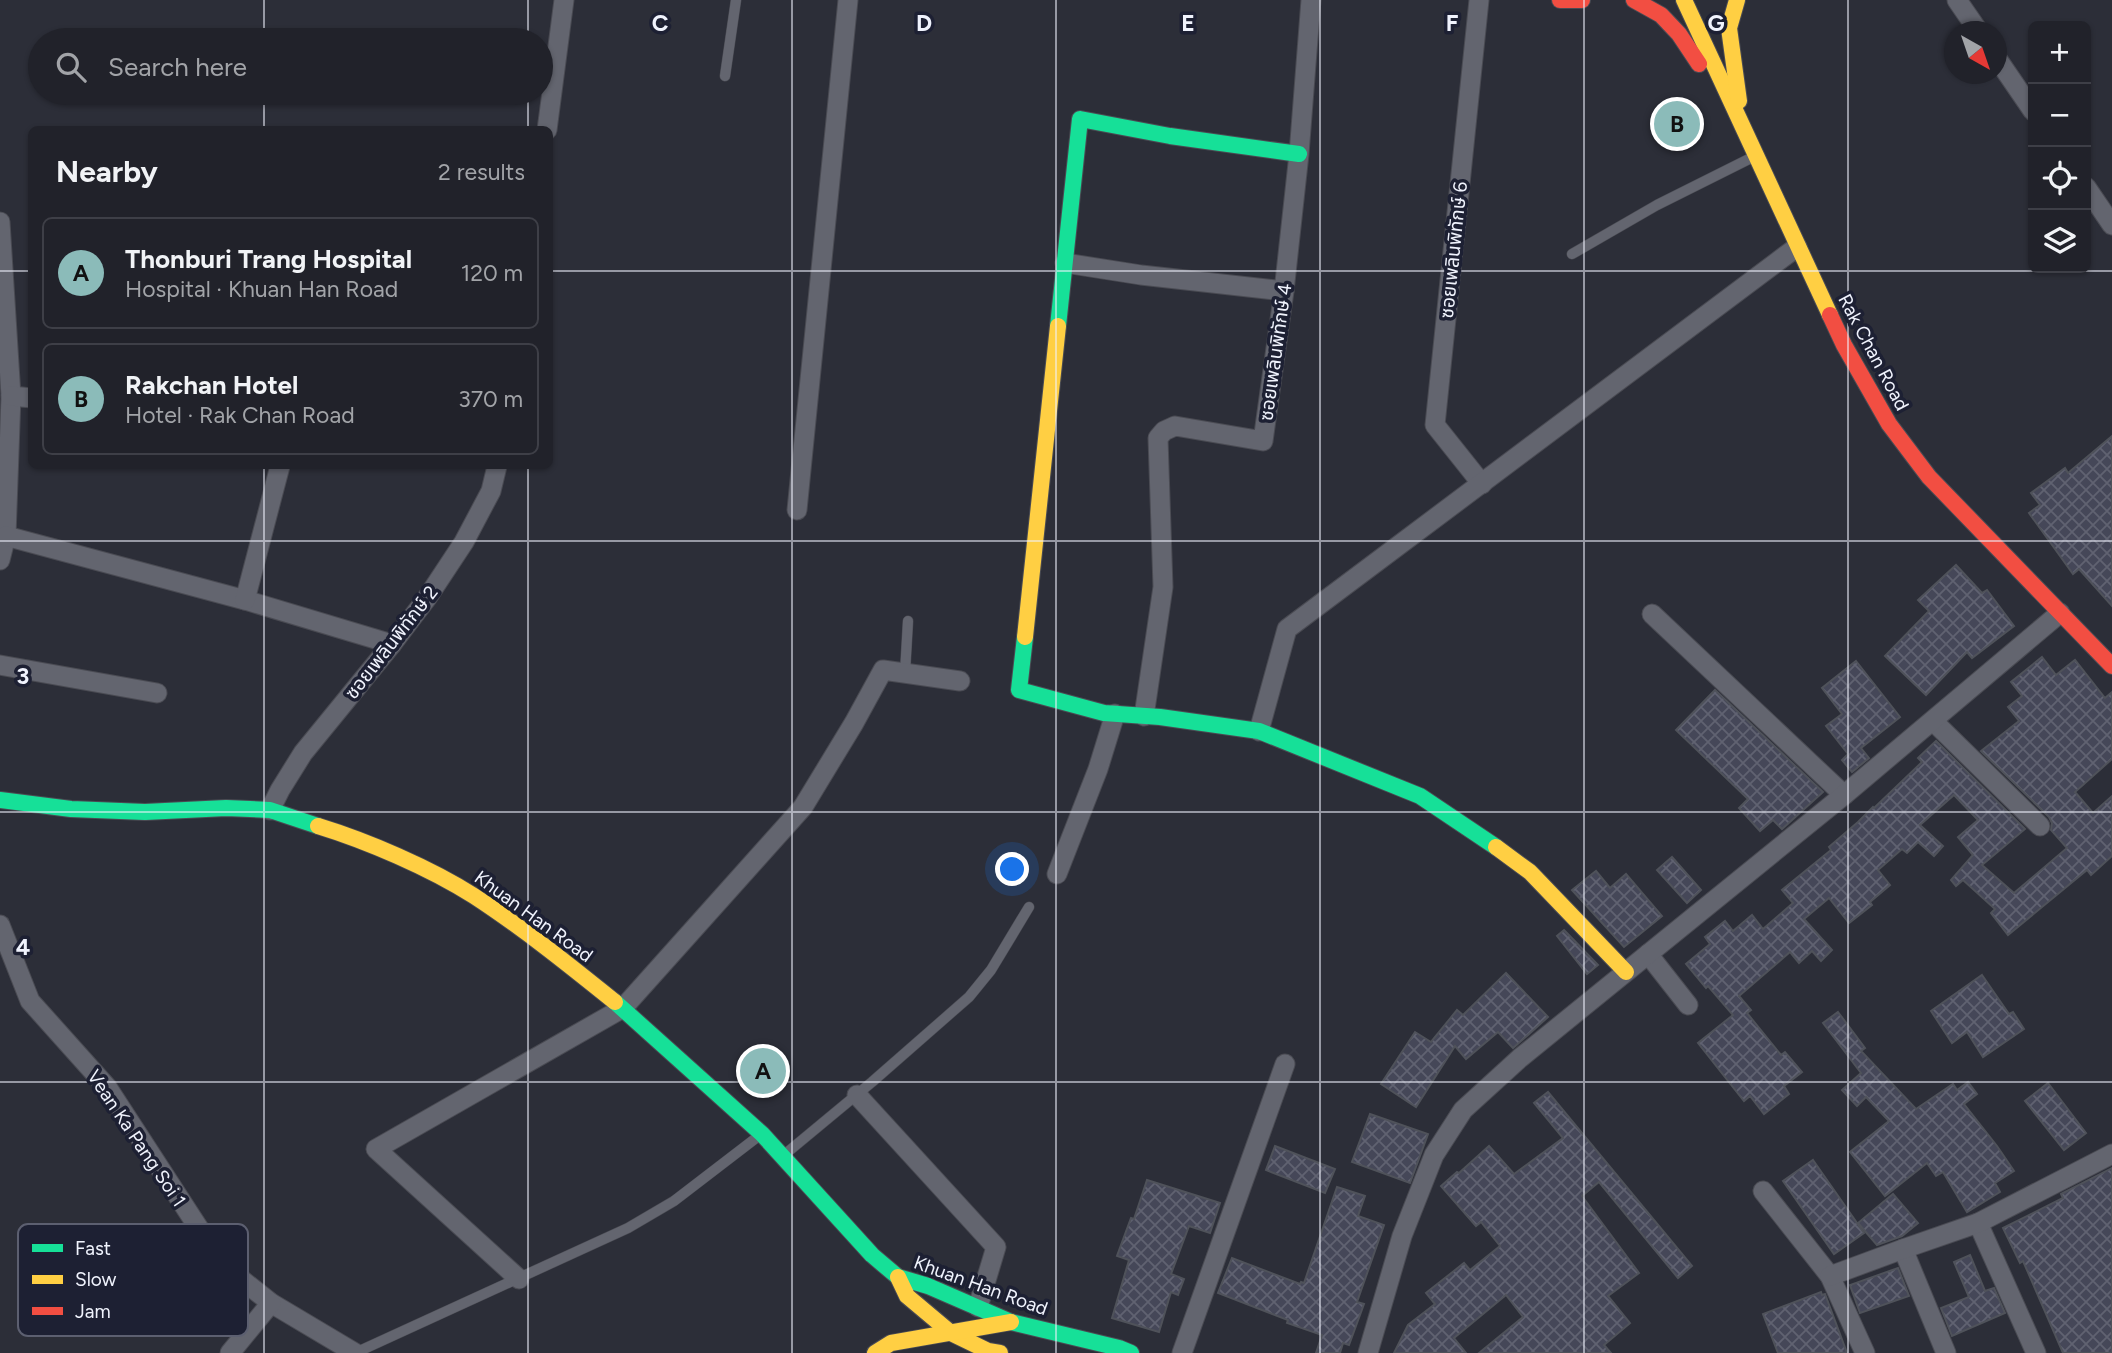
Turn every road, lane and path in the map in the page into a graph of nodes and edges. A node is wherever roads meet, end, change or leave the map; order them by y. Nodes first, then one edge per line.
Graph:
1 (564, 0) edge
2 (736, 0) edge
3 (848, 0) edge
4 (1311, 0) edge
5 (1479, 0) edge
6 (1560, 0) edge
7 (1582, 0) edge
8 (1634, 0) edge
9 (1684, 0) edge
10 (1737, 0) edge
11 (1957, 0) edge
12 (1971, 21) edge
13 (2007, 72) edge
14 (724, 76) dead end
15 (553, 84) edge
16 (2028, 104) edge
17 (550, 105) edge
18 (548, 126) edge
19 (1743, 129) junction
20 (1299, 154) junction
21 (1755, 156) junction
22 (2091, 194) edge
23 (0, 222) edge
24 (2112, 225) edge
25 (1797, 247) junction
26 (1572, 254) dead end
27 (1065, 263) junction
28 (1283, 291) junction
29 (11, 396) junction
30 (28, 398) edge
31 (279, 469) edge
32 (496, 469) edge
33 (1482, 484) junction
34 (797, 510) dead end
35 (3, 539) edge
36 (0, 560) edge
37 (245, 600) junction
38 (2060, 613) junction
39 (1652, 614) dead end
40 (908, 621) dead end
41 (392, 644) junction
42 (0, 665) edge
43 (2112, 666) edge
44 (905, 673) junction
45 (960, 681) dead end
46 (157, 693) dead end
47 (1115, 714) junction
48 (1144, 716) junction
49 (1933, 721) junction
50 (1259, 731) junction
51 (1844, 795) junction
52 (0, 800) edge
53 (271, 810) junction
54 (2040, 826) dead end
55 (1057, 874) dead end
56 (1029, 907) dead end
57 (0, 925) edge
58 (1648, 954) junction
59 (1626, 972) junction
60 (1688, 1005) dead end
61 (623, 1008) junction
62 (1285, 1065) dead end
63 (857, 1095) junction
64 (762, 1133) junction
65 (2112, 1154) edge
66 (783, 1155) junction
67 (1763, 1191) dead end
68 (1978, 1223) junction
69 (196, 1224) edge
70 (1903, 1249) junction
71 (1830, 1276) junction
72 (898, 1277) junction
73 (519, 1279) junction
74 (248, 1285) edge
75 (271, 1303) junction
76 (978, 1307) junction
77 (1011, 1322) junction
78 (899, 1327) dead end
79 (248, 1331) edge
80 (951, 1333) junction
81 (244, 1336) edge
82 (891, 1343) junction
83 (988, 1352) edge
84 (230, 1353) edge
85 (355, 1353) edge
86 (875, 1353) edge
87 (1131, 1353) edge
88 (1182, 1353) edge
89 (1368, 1353) edge
90 (1865, 1353) edge
91 (1946, 1353) edge
92 (2036, 1353) edge

1 - 15 street
2 - 14 lane
3 - 34 street
4 - 20 street, ซอยเพลินพิทักษ์ 4
5 - 33 street, ซอยเพลินพิทักษ์ 6
6 - 7 street
8 - 19 street
9 - 19 street, Rak Chan Road
10 - 19 street
11 - 12 street
13 - 16 street
17 - 18 street
19 - 21 street, Rak Chan Road
20 - 27 street
20 - 28 street, ซอยเพลินพิทักษ์ 4
21 - 25 street, Rak Chan Road
21 - 26 lane
22 - 24 street
23 - 29 street
25 - 33 street
25 - 38 street, Rak Chan Road
27 - 28 street
27 - 47 street
28 - 48 street, ซอยเพลินพิทักษ์ 4
29 - 30 street
29 - 35 street
31 - 37 street
32 - 41 street, ซอยเพลินพิทักษ์ 2
33 - 50 street
35 - 36 street
35 - 37 street
37 - 41 street
38 - 43 street, Rak Chan Road
38 - 49 street
39 - 51 street
40 - 44 lane
41 - 53 street, ซอยเพลินพิทักษ์ 2
42 - 46 street
44 - 45 street
44 - 61 street
47 - 48 street
47 - 55 street
48 - 50 street
49 - 51 street
49 - 54 street
50 - 59 street
51 - 58 street
52 - 53 street, Khuan Han Road
53 - 61 street, Khuan Han Road
56 - 63 lane
57 - 69 street, Vean Ka Pang Soi 1
58 - 59 street
58 - 60 street
59 - 89 street
61 - 64 street, Khuan Han Road
61 - 73 street
62 - 88 street
63 - 66 lane
63 - 76 street
64 - 66 street, Khuan Han Road
64 - 73 lane
65 - 68 street
66 - 72 street, Khuan Han Road
67 - 71 street
68 - 70 street
68 - 92 street
70 - 71 street
70 - 91 street
71 - 90 street
72 - 76 street, Khuan Han Road
72 - 80 street, Khuan Han Road
73 - 85 lane
74 - 75 street, Vean Ka Pang Soi 1
75 - 79 street
75 - 85 street, Vean Ka Pang Soi 1
76 - 77 street, Khuan Han Road
77 - 80 street
77 - 87 street, Khuan Han Road
78 - 82 street
80 - 82 street
80 - 83 street, Khuan Han Road
81 - 84 street
82 - 86 street

